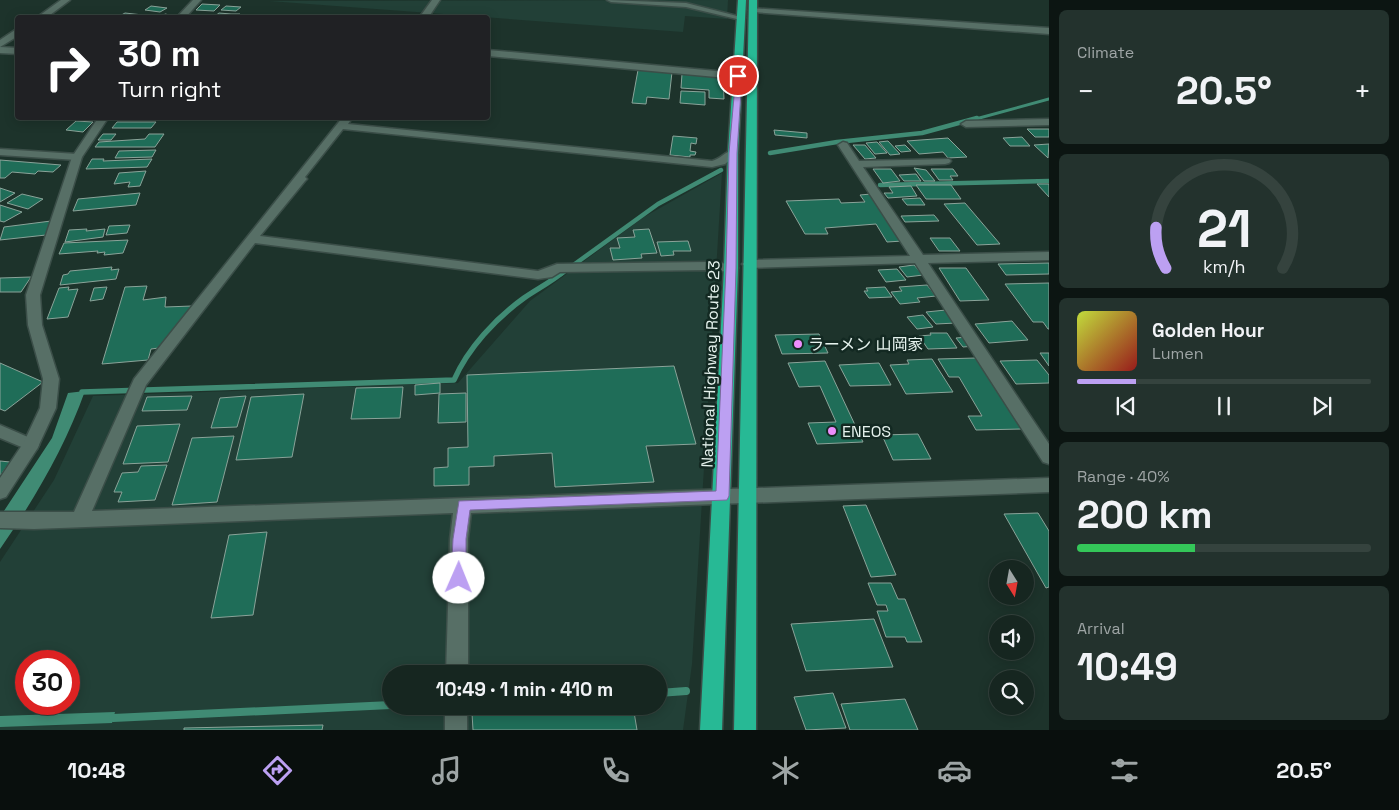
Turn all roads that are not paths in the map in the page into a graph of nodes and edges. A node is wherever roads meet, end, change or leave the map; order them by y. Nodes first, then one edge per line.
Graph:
1 (66, 0) edge
2 (197, 0) edge
3 (436, 0) edge
4 (611, 0) edge
5 (747, 7) edge
6 (44, 15) edge
7 (183, 15) edge
8 (426, 15) edge
9 (1049, 31) edge
10 (15, 34) edge
11 (0, 44) edge
12 (0, 50) edge
13 (15, 51) edge
14 (490, 53) edge
15 (738, 76) junction
16 (103, 120) edge
17 (344, 122) edge
18 (1049, 122) edge
19 (966, 124) dead end
20 (843, 145) dead end
21 (0, 152) edge
22 (733, 153) junction
23 (77, 157) junction
24 (945, 161) dead end
25 (855, 164) junction
26 (254, 239) junction
27 (1049, 256) edge
28 (919, 259) junction
29 (749, 264) junction
30 (731, 268) junction
31 (0, 431) edge
32 (31, 446) junction
33 (1049, 457) edge
34 (1049, 484) edge
35 (0, 492) edge
36 (749, 495) junction
37 (722, 496) junction
38 (464, 505) junction
39 (80, 519) junction
40 (0, 520) edge
41 (457, 665) edge
42 (456, 715) edge
43 (456, 730) edge
44 (711, 730) edge
45 (745, 730) edge

1 - 6 street
2 - 7 street
3 - 8 street
4 - 5 street
5 - 9 street
5 - 15 highway, National Highway Route 23
5 - 29 highway
10 - 11 street
12 - 13 street
14 - 15 street
15 - 22 highway, National Highway Route 23
16 - 23 street
17 - 22 street
17 - 26 street
18 - 19 street
20 - 25 street
21 - 23 street
22 - 30 highway, National Highway Route 23
23 - 32 street
24 - 25 street
25 - 28 street
26 - 30 street
26 - 39 street
27 - 28 street
28 - 29 street
28 - 33 street
29 - 36 highway
30 - 37 highway, National Highway Route 23
31 - 32 street
32 - 35 street
34 - 36 street
36 - 37 street
36 - 45 highway
37 - 38 street
37 - 44 highway, National Highway Route 23
38 - 39 street
38 - 41 street
39 - 40 street
42 - 43 street

